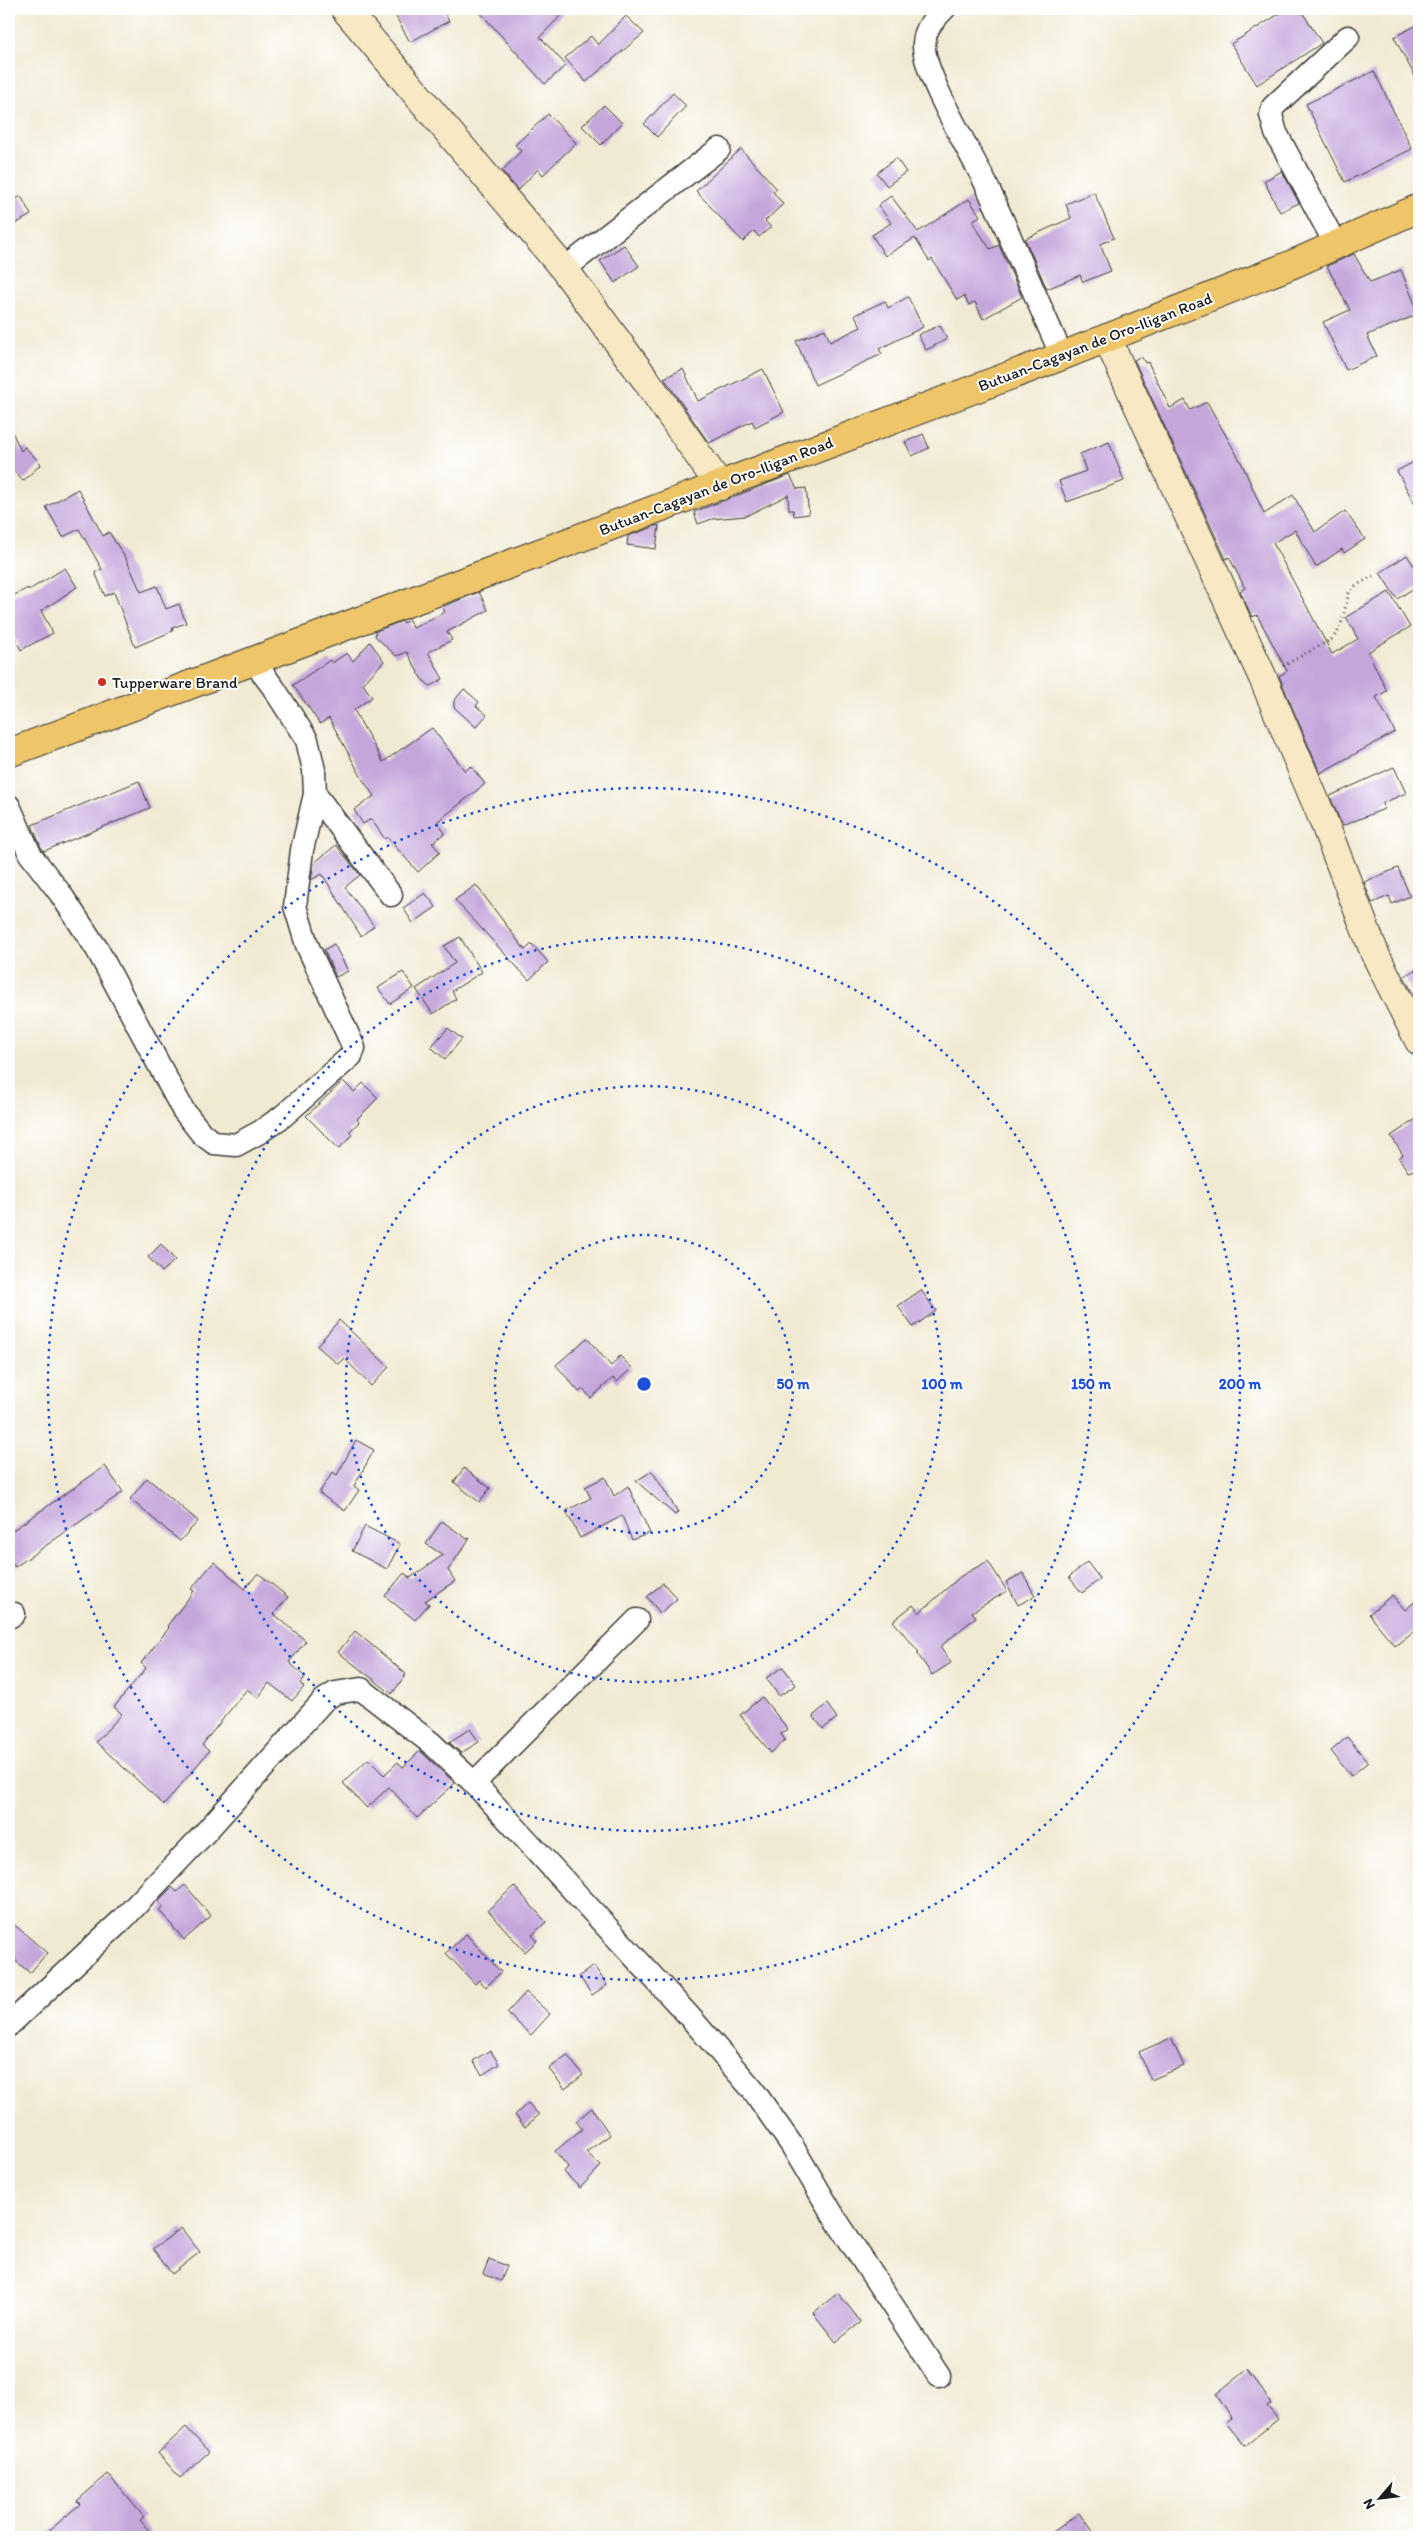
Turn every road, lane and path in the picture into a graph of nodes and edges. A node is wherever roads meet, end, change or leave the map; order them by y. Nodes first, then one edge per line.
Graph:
1 (345, 9) edge
2 (944, 9) edge
3 (1348, 37) dead end
4 (719, 149) dead end
5 (1419, 208) edge
6 (1336, 245) junction
7 (564, 269) junction
8 (1107, 338) junction
9 (1062, 356) junction
10 (720, 486) junction
11 (1373, 576) dead end
12 (252, 659) junction
13 (1263, 678) junction
14 (9, 751) edge
15 (315, 794) junction
16 (9, 806) edge
17 (391, 895) dead end
18 (1419, 1041) edge
19 (637, 1620) dead end
20 (474, 1783) junction
21 (9, 2025) edge
22 (940, 2376) dead end

1 - 7 street
2 - 9 street
3 - 6 street
4 - 7 street
5 - 6 highway, Butuan-Cagayan de Oro-Iligan Road
6 - 8 highway, Butuan-Cagayan de Oro-Iligan Road
7 - 10 street
8 - 9 highway, Butuan-Cagayan de Oro-Iligan Road
8 - 13 street
9 - 10 highway, Butuan-Cagayan de Oro-Iligan Road
10 - 12 highway, Butuan-Cagayan de Oro-Iligan Road
11 - 13 path
12 - 14 highway, Butuan-Cagayan de Oro-Iligan Road
12 - 15 street
13 - 18 street
15 - 16 street
15 - 17 street
19 - 20 street
20 - 21 street
20 - 22 street

